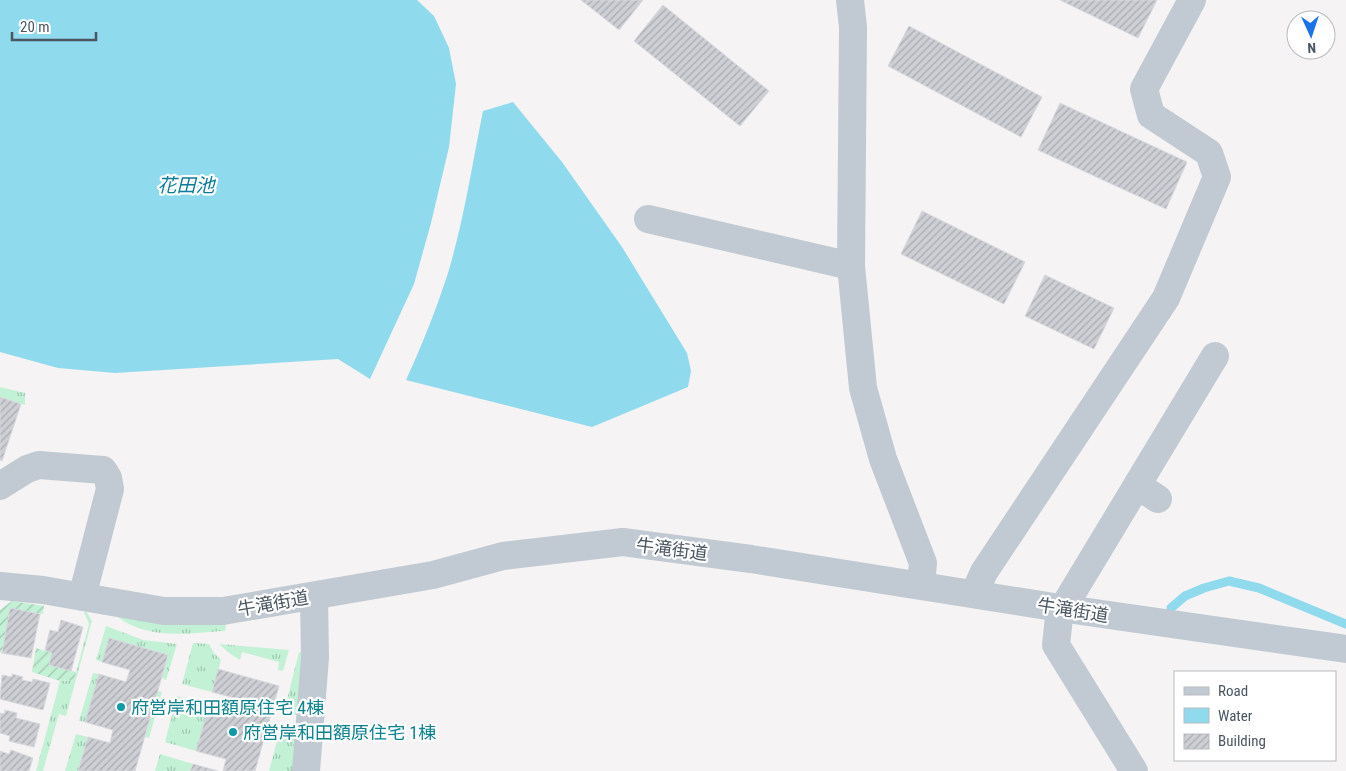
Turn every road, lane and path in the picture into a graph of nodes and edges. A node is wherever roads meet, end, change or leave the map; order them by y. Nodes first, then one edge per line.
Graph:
1 (850, 0) edge
2 (1192, 0) edge
3 (648, 219) dead end
4 (851, 266) junction
5 (1215, 356) dead end
6 (0, 486) edge
7 (0, 586) edge
8 (921, 586) junction
9 (974, 594) junction
10 (314, 596) junction
11 (82, 597) junction
12 (1062, 608) junction
13 (1346, 649) edge
14 (306, 771) edge
15 (1134, 771) edge

1 - 4 street
2 - 9 street
3 - 4 street
4 - 8 street
5 - 12 street
6 - 11 street
7 - 11 street, 牛滝街道
8 - 9 street, 牛滝街道
8 - 10 street, 牛滝街道
9 - 12 street, 牛滝街道
10 - 11 street, 牛滝街道
10 - 14 street
12 - 13 street, 牛滝街道
12 - 15 street

